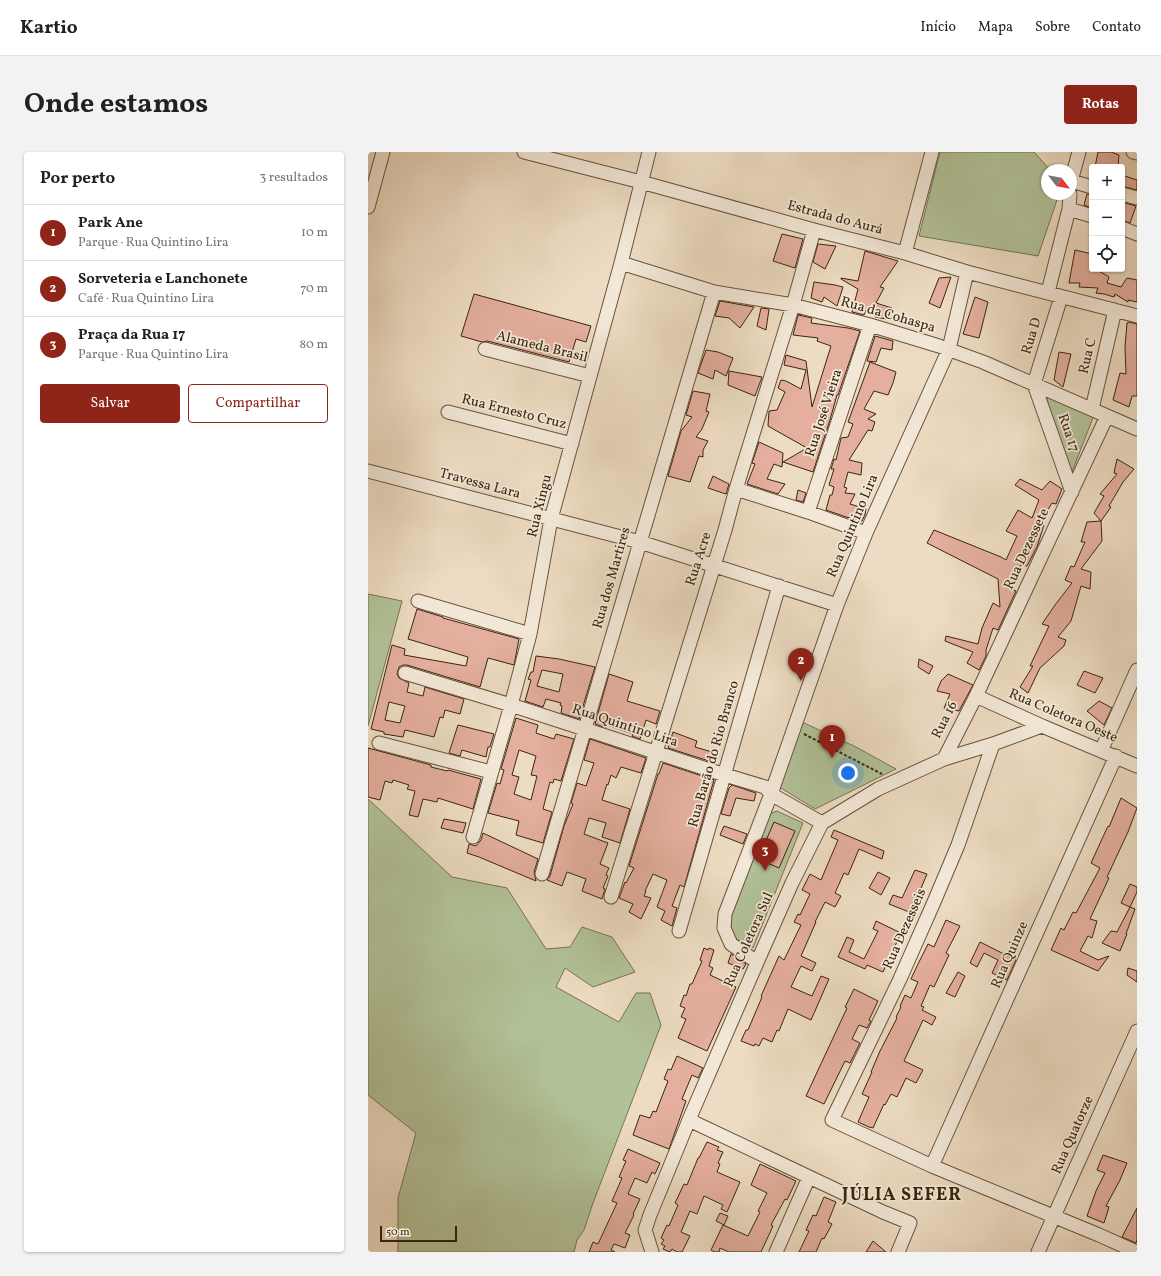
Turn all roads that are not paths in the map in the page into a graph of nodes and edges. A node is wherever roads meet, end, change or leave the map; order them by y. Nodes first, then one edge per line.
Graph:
1 (383, 152) edge
2 (524, 152) edge
3 (649, 152) edge
4 (932, 152) edge
5 (1079, 152) edge
6 (1133, 152) edge
7 (1137, 153) edge
8 (1076, 164) edge
9 (641, 182) junction
10 (1077, 183) edge
11 (1089, 186) edge
12 (1125, 195) edge
13 (1137, 198) edge
14 (1070, 200) edge
15 (368, 207) edge
16 (1069, 209) junction
17 (1089, 215) edge
18 (1125, 229) edge
19 (814, 230) junction
20 (1137, 234) edge
21 (905, 253) junction
22 (621, 263) junction
23 (967, 272) junction
24 (714, 292) junction
25 (1048, 292) junction
26 (1061, 297) junction
27 (793, 305) junction
28 (1115, 310) junction
29 (1137, 316) edge
30 (870, 325) junction
31 (485, 349) dead end
32 (949, 349) junction
33 (590, 376) junction
34 (1034, 384) junction
35 (1092, 410) junction
36 (448, 412) dead end
37 (1107, 416) junction
38 (1137, 429) edge
39 (572, 444) junction
40 (368, 471) edge
41 (736, 489) junction
42 (1072, 492) junction
43 (808, 512) junction
44 (551, 519) junction
45 (866, 533) junction
46 (640, 542) junction
47 (713, 566) junction
48 (779, 586) junction
49 (418, 601) dead end
50 (837, 605) junction
51 (530, 634) junction
52 (1137, 670) edge
53 (405, 673) dead end
54 (976, 696) junction
55 (511, 705) junction
56 (1042, 726) junction
57 (584, 730) junction
58 (379, 743) dead end
59 (993, 744) junction
60 (1101, 751) junction
61 (655, 752) junction
62 (1116, 756) junction
63 (944, 759) junction
64 (1137, 766) edge
65 (491, 772) junction
66 (725, 775) junction
67 (771, 794) junction
68 (822, 823) junction
69 (473, 837) dead end
70 (542, 874) dead end
71 (611, 897) dead end
72 (679, 931) dead end
73 (757, 962) junction
74 (1137, 1031) edge
75 (689, 1120) junction
76 (932, 1166) junction
77 (808, 1177) junction
78 (1054, 1217) junction
79 (652, 1252) edge
80 (776, 1252) edge
81 (898, 1252) edge
82 (1038, 1252) edge
83 (1137, 1252) edge

1 - 15 street
2 - 9 street, Estrada do Aurá
3 - 9 street, Rua Xingu
4 - 21 street
5 - 8 street
6 - 7 street
9 - 19 street, Estrada do Aurá
9 - 22 street, Rua Xingu
10 - 11 street
12 - 13 street
14 - 16 street
16 - 17 street
16 - 25 street
18 - 20 street
19 - 21 street, Estrada do Aurá
19 - 27 street, Rua Acre
21 - 23 street, Estrada do Aurá
22 - 24 street, Rua da Cohaspa
22 - 33 street, Rua Xingu
23 - 25 street, Estrada do Aurá
23 - 32 street, Rua Quintino Lira
24 - 27 street, Rua da Cohaspa
24 - 46 street, Rua dos Martires
25 - 26 street, Estrada do Aurá
26 - 28 street, Estrada do Aurá
26 - 34 street, Rua D
27 - 30 street, Rua da Cohaspa
27 - 41 street, Rua Acre
28 - 29 street, Estrada do Aurá
28 - 35 street, Rua C
30 - 32 street, Rua da Cohaspa
30 - 43 street, Rua José Vieira
31 - 33 street, Alameda Brasil
32 - 34 street, Rua da Cohaspa
32 - 45 street, Rua Quintino Lira
33 - 39 street, Rua Xingu
34 - 35 street, Rua da Cohaspa
34 - 42 street, Rua 17
35 - 37 street, Rua da Cohaspa
36 - 39 street, Rua Ernesto Cruz
37 - 38 street, Rua da Cohaspa
37 - 42 street, Rua Dezessete
39 - 44 street, Rua Xingu
40 - 44 street, Travessa Lara
41 - 43 street
41 - 47 street, Rua Acre
42 - 54 street, Rua Dezessete
43 - 45 street
44 - 46 street, Travessa Lara
44 - 51 street, Rua Xingu
45 - 50 street, Rua Quintino Lira
46 - 47 street, Travessa Lara
46 - 57 street, Rua dos Martires
47 - 48 street, Travessa Lara
47 - 61 street, Rua Acre
48 - 50 street, Travessa Lara
48 - 66 street, Rua Barão do Rio Branco
49 - 51 street
50 - 67 street, Rua Quintino Lira
51 - 55 street, Rua Xingu
52 - 60 street
53 - 55 street, Rua Quintino Lira
54 - 56 street, Rua Coletora Oeste
54 - 63 street, Rua 16
55 - 57 street, Rua Quintino Lira
55 - 65 street, Rua Xingu
56 - 59 street
56 - 60 street, Rua Coletora Oeste
57 - 61 street, Rua Quintino Lira
57 - 70 street, Rua dos Martires
58 - 65 street
59 - 63 street
59 - 76 street, Rua Dezesseis
60 - 62 street, Rua Coletora Oeste
61 - 66 street, Rua Quintino Lira
61 - 71 street, Rua Acre
62 - 64 street, Rua Coletora Oeste
62 - 76 street, Rua Quinze
63 - 68 street
65 - 69 street, Rua Xingu
66 - 67 street, Rua Quintino Lira
66 - 72 street, Rua Barão do Rio Branco
67 - 68 street, Rua Quintino Lira
67 - 73 street, Rua Quintino Lira
68 - 73 street, Rua Coletora Sul
73 - 75 street, Rua Coletora Sul
74 - 78 street, Rua Quatorze
75 - 77 street
75 - 79 street, Rua Coletora Sul
76 - 78 street
77 - 80 street
77 - 81 street
78 - 82 street, Rua Quatorze
78 - 83 street

